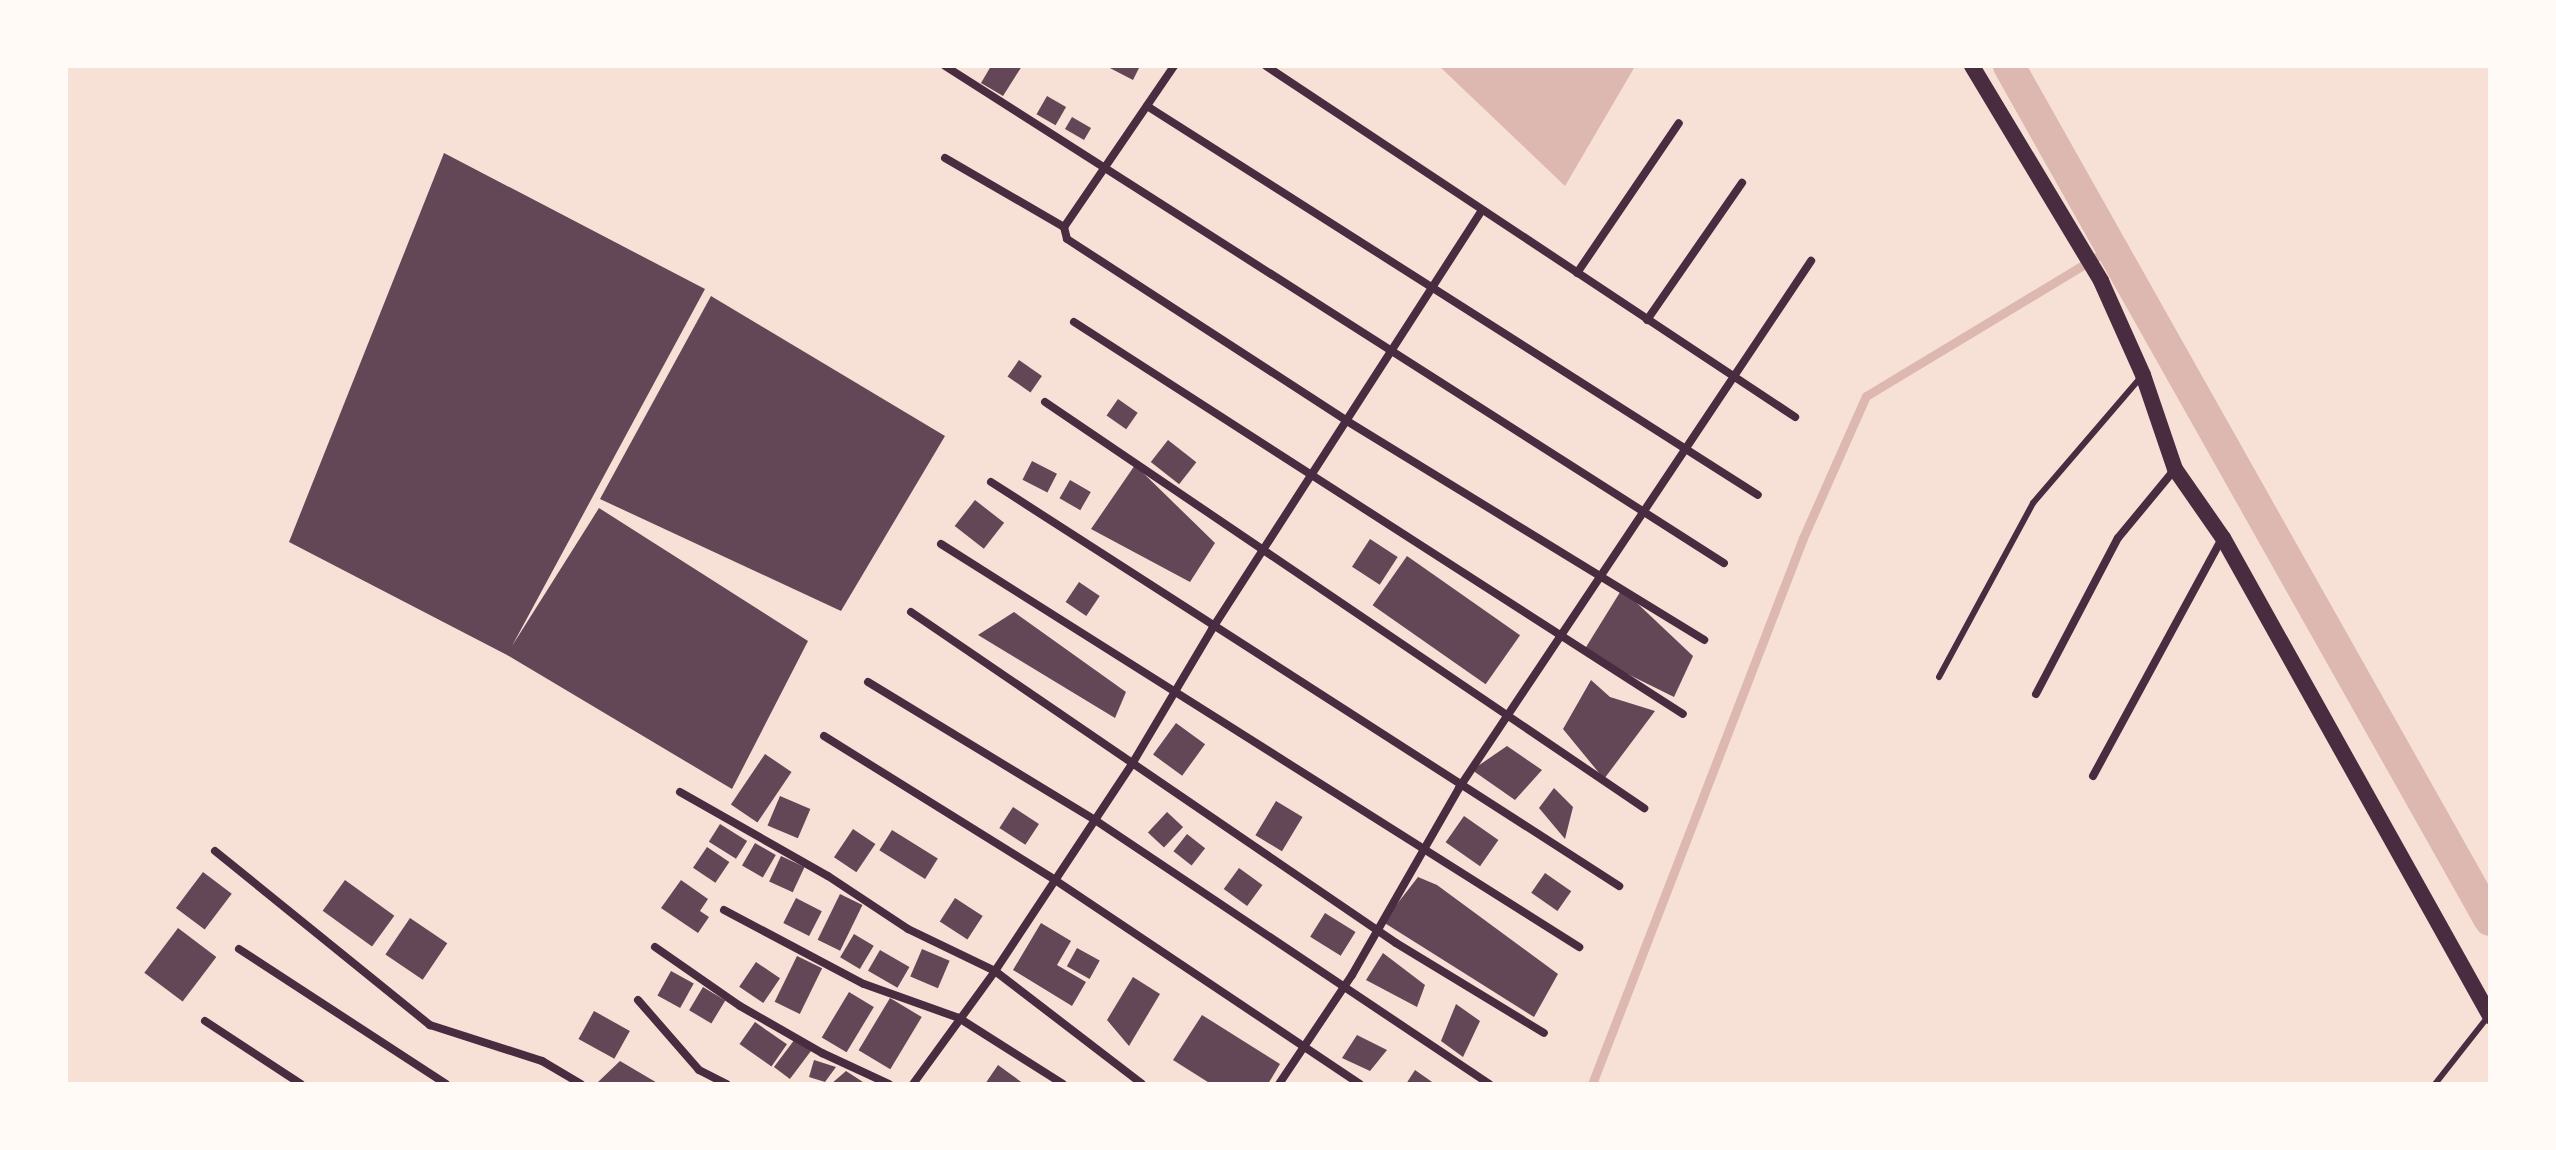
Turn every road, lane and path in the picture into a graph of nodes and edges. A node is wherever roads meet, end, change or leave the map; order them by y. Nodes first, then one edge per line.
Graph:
1 (945, 66) edge
2 (1174, 66) edge
3 (1266, 66) edge
4 (1972, 66) edge
5 (1147, 106) junction
6 (1679, 123) dead end
7 (945, 158) dead end
8 (1108, 166) junction
9 (1742, 183) dead end
10 (1481, 212) junction
11 (1064, 227) junction
12 (1811, 261) dead end
13 (1577, 273) junction
14 (1430, 289) junction
15 (1647, 320) junction
16 (1074, 322) dead end
17 (1394, 348) junction
18 (1737, 375) junction
19 (2143, 375) junction
20 (1045, 402) dead end
21 (1795, 417) dead end
22 (1347, 421) junction
23 (1688, 451) junction
24 (2175, 469) junction
25 (1313, 477) junction
26 (991, 482) dead end
27 (1758, 495) dead end
28 (1643, 514) junction
29 (2223, 538) junction
30 (941, 544) dead end
31 (1263, 553) junction
32 (1724, 563) dead end
33 (1602, 577) junction
34 (911, 612) dead end
35 (1212, 629) junction
36 (1559, 637) junction
37 (1704, 640) dead end
38 (1939, 677) dead end
39 (868, 682) dead end
40 (1174, 693) junction
41 (2036, 694) dead end
42 (1509, 713) junction
43 (1683, 714) dead end
44 (824, 736) dead end
45 (1132, 764) junction
46 (2093, 776) dead end
47 (1459, 788) junction
48 (680, 792) dead end
49 (1644, 808) dead end
50 (1095, 820) junction
51 (1425, 849) junction
52 (215, 851) dead end
53 (1055, 880) junction
54 (1619, 886) dead end
55 (724, 910) dead end
56 (1378, 930) junction
57 (655, 947) dead end
58 (1579, 947) dead end
59 (239, 949) dead end
60 (995, 971) junction
61 (1343, 987) junction
62 (638, 1000) dead end
63 (2490, 1016) edge
64 (959, 1018) junction
65 (205, 1021) dead end
66 (1544, 1033) dead end
67 (1305, 1044) junction
68 (301, 1084) edge
69 (446, 1084) edge
70 (581, 1084) edge
71 (727, 1084) edge
72 (889, 1084) edge
73 (913, 1084) edge
74 (1063, 1084) edge
75 (1142, 1084) edge
76 (1279, 1084) edge
77 (1360, 1084) edge
78 (1490, 1084) edge
79 (2435, 1084) edge

1 - 8 street
2 - 5 street
3 - 10 street
4 - 19 main road
5 - 8 street
5 - 14 street
6 - 13 street
7 - 11 street
8 - 11 street
8 - 17 street
9 - 15 street
10 - 13 street
10 - 14 street
11 - 22 street
12 - 18 street
13 - 15 street
14 - 17 street
14 - 23 street
15 - 18 street
16 - 25 street
17 - 22 street
17 - 28 street
18 - 21 street
18 - 23 street
19 - 24 main road
19 - 38 lane
20 - 31 street
22 - 25 street
22 - 33 street
23 - 27 street
23 - 28 street
24 - 29 main road
24 - 41 street
25 - 31 street
25 - 36 street
26 - 35 street
28 - 32 street
28 - 33 street
29 - 46 street
29 - 63 main road
30 - 40 street
31 - 35 street
31 - 42 street
33 - 36 street
33 - 37 street
34 - 45 street
35 - 40 street
35 - 47 street
36 - 42 street
36 - 43 street
39 - 50 street
40 - 45 street
40 - 51 street
42 - 47 street
42 - 49 street
44 - 53 street
45 - 50 street
45 - 56 street
47 - 51 street
47 - 54 street
48 - 60 street
50 - 53 street
50 - 61 street
51 - 56 street
51 - 58 street
52 - 70 street
53 - 60 street
53 - 67 street
55 - 64 street
56 - 61 street
56 - 66 street
57 - 72 street
59 - 69 street
60 - 64 street
60 - 75 street
61 - 67 street
61 - 78 street
62 - 71 street
63 - 79 lane
64 - 73 street
64 - 74 street
65 - 68 street
67 - 76 street
67 - 77 street

